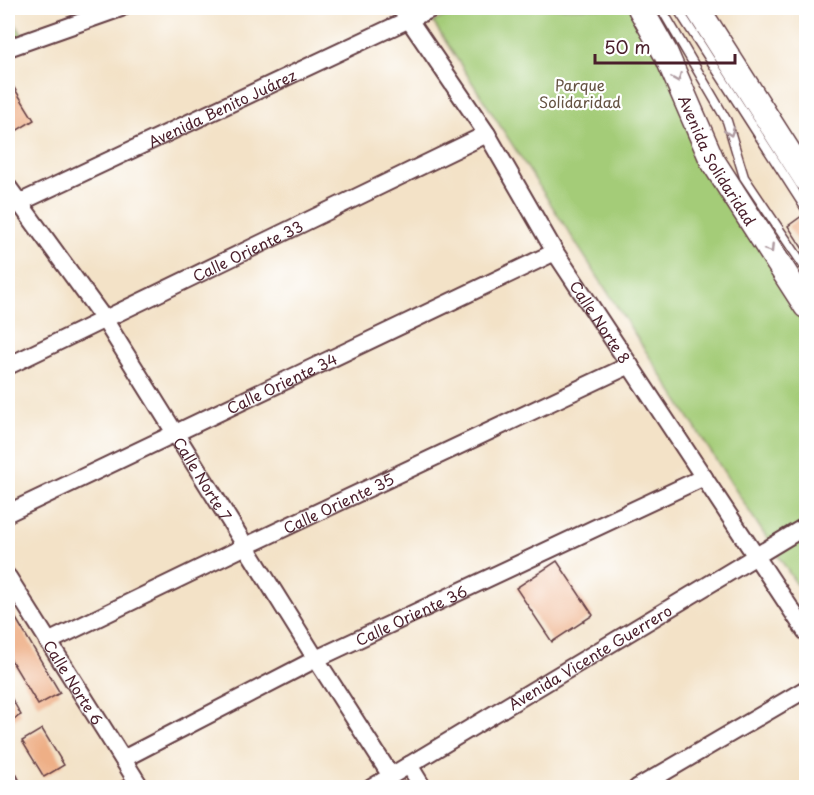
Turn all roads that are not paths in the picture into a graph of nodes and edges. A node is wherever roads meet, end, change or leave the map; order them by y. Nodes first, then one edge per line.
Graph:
1 (121, 8) edge
2 (433, 8) edge
3 (640, 8) edge
4 (661, 8) edge
5 (677, 8) edge
6 (697, 8) edge
7 (405, 14) edge
8 (8, 48) edge
9 (487, 134) junction
10 (807, 179) edge
11 (8, 187) edge
12 (13, 206) edge
13 (807, 209) edge
14 (555, 252) junction
15 (807, 269) edge
16 (807, 306) edge
17 (104, 319) junction
18 (630, 365) junction
19 (8, 366) edge
20 (174, 432) junction
21 (704, 477) junction
22 (8, 513) edge
23 (807, 526) edge
24 (246, 546) junction
25 (757, 557) junction
26 (8, 577) edge
27 (807, 632) edge
28 (48, 642) junction
29 (316, 659) junction
30 (807, 689) edge
31 (123, 759) junction
32 (409, 765) junction
33 (391, 776) junction
34 (8, 778) edge
35 (13, 788) edge
36 (141, 788) edge
37 (371, 788) edge
38 (423, 788) edge
39 (637, 788) edge

1 - 8 street
2 - 7 street, Avenida Benito Juárez
3 -> 16 street, Avenida Solidaridad
4 -> 15 lane
5 - 13 lane
6 - 10 street
7 - 9 street, Calle Norte 8
7 - 12 street, Avenida Benito Juárez
9 - 14 street, Calle Norte 8
9 - 17 street, Calle Oriente 33
11 - 12 street, Calle Norte 7
12 - 17 street, Calle Norte 7
14 - 18 street, Calle Norte 8
14 - 20 street, Calle Oriente 34
17 - 19 street, Calle Oriente 33
17 - 20 street, Calle Norte 7
18 - 21 street, Calle Norte 8
18 - 24 street, Calle Oriente 35
20 - 22 street, Calle Oriente 34
20 - 24 street, Calle Norte 7
21 - 25 street, Calle Norte 8
21 - 29 street, Calle Oriente 36
23 - 25 street, Avenida Vicente Guerrero
24 - 28 street, Calle Oriente 35
24 - 29 street, Calle Norte 7
25 - 27 street, Calle Norte 8
25 - 32 street, Avenida Vicente Guerrero
26 - 28 street, Calle Norte 6
28 - 31 street, Calle Norte 6
29 - 31 street, Calle Oriente 36
29 - 33 street, Calle Norte 7
30 - 39 street
31 - 36 street, Calle Norte 6
32 - 33 street, Avenida Vicente Guerrero
32 - 38 street
33 - 37 street, Avenida Vicente Guerrero
34 - 35 street

